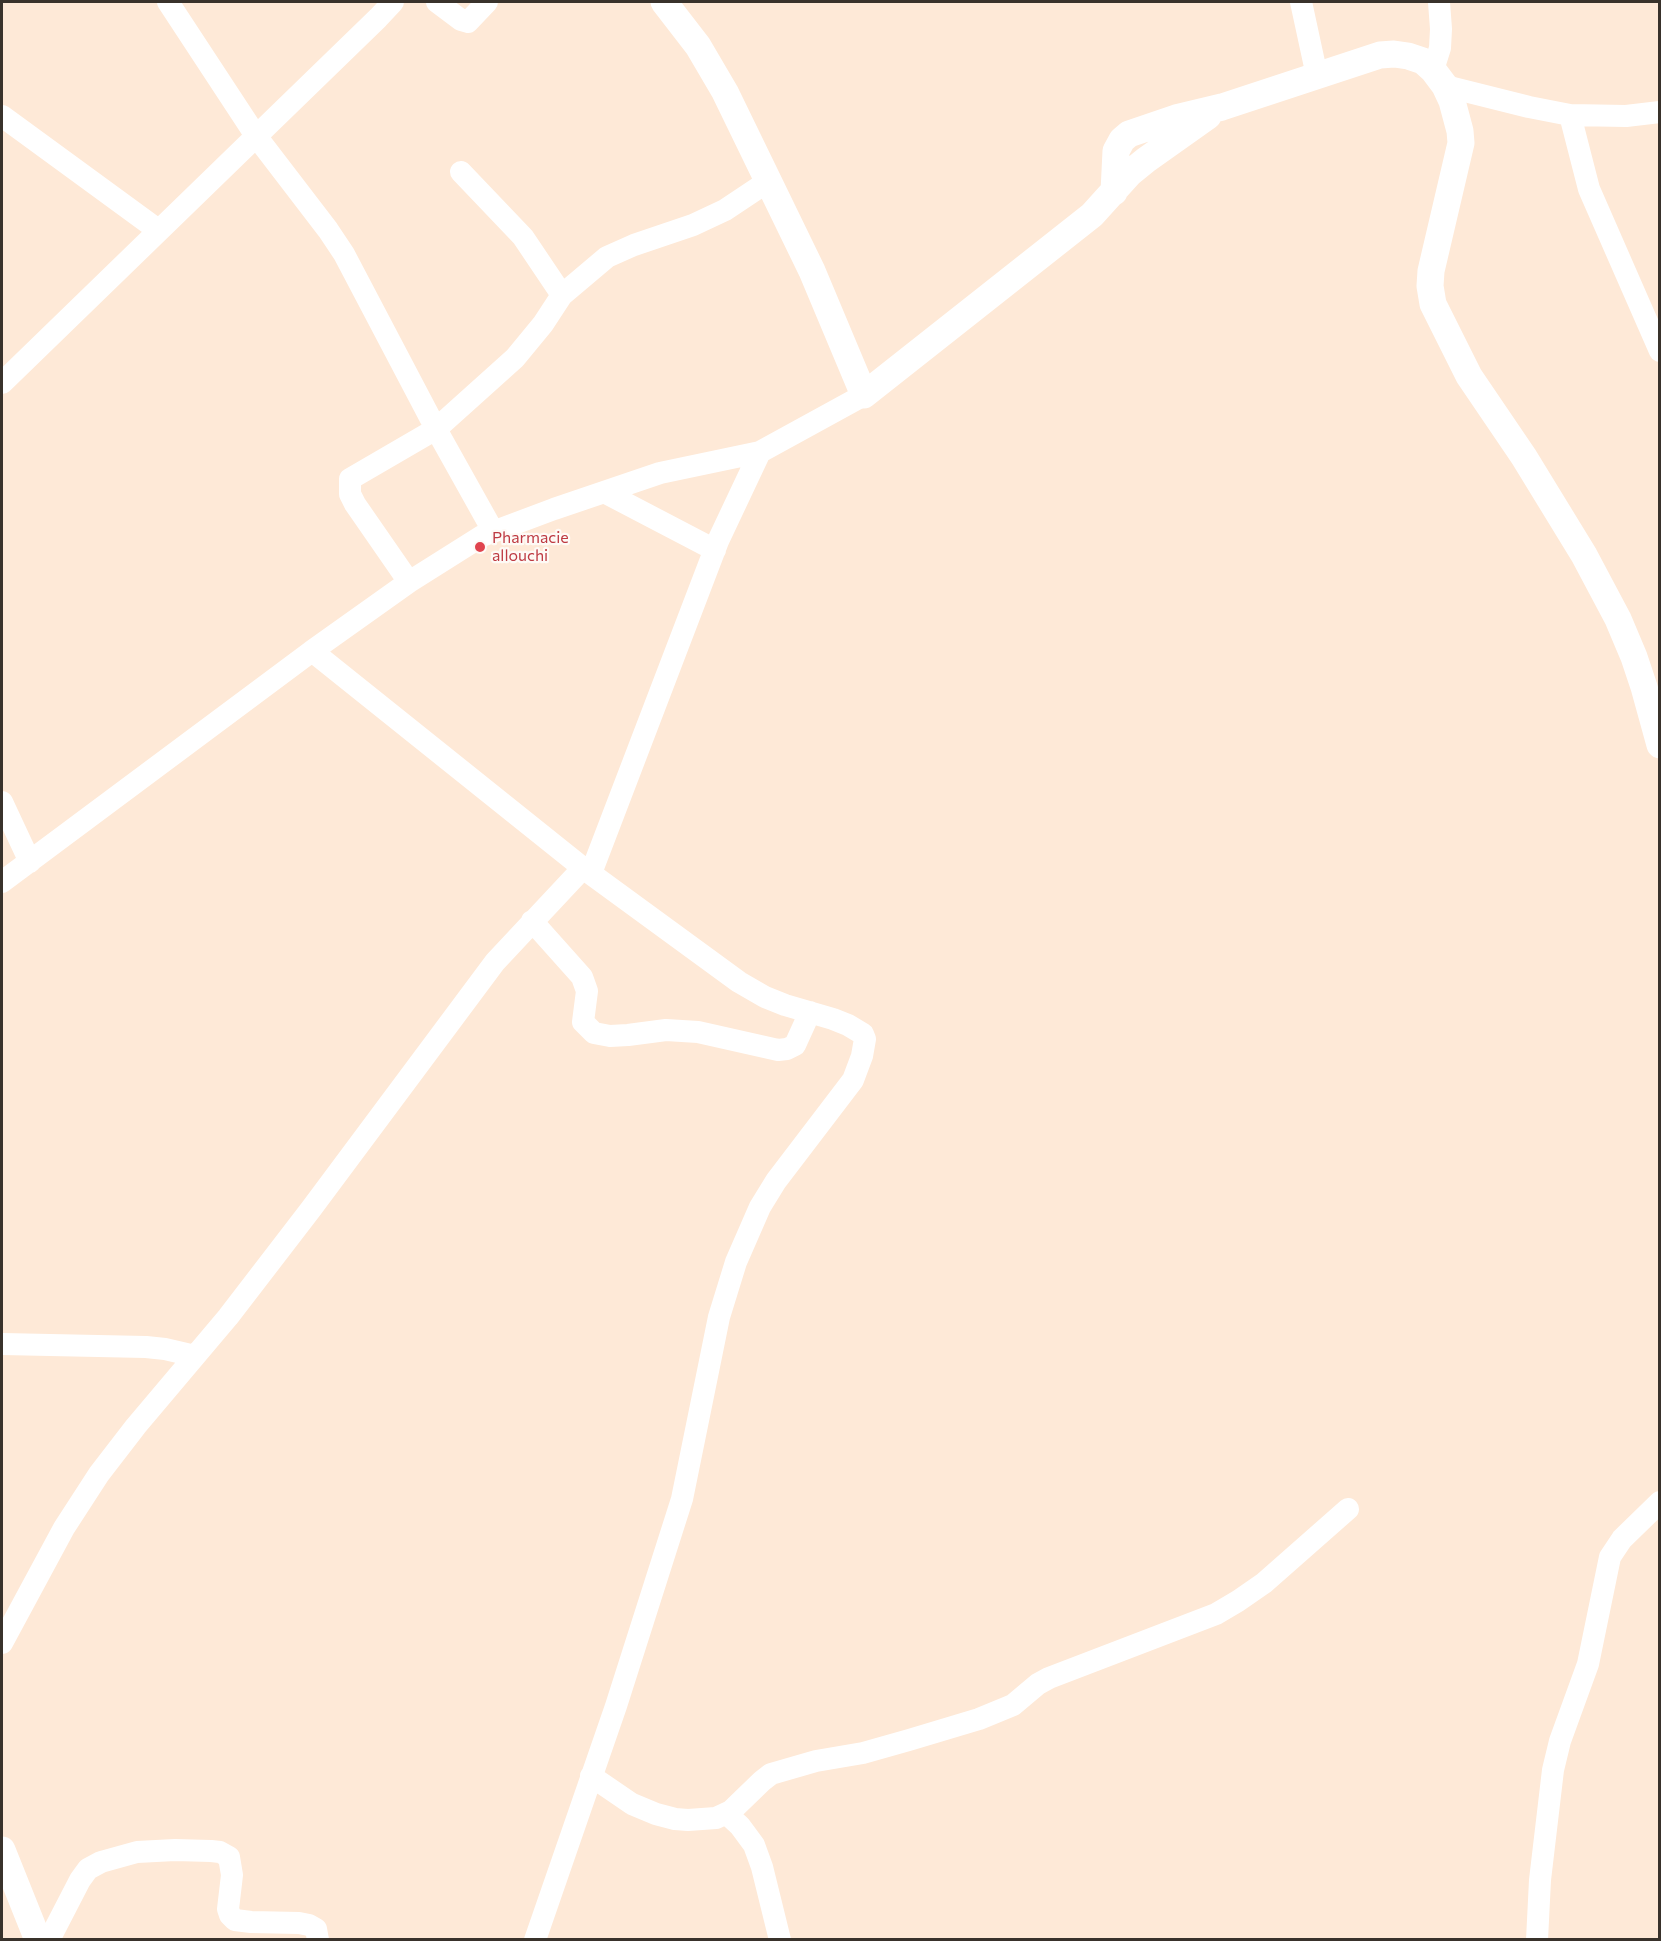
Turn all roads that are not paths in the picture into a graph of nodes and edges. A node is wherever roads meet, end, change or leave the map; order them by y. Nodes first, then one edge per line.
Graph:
1 (168, 2) edge
2 (393, 2) edge
3 (437, 2) edge
4 (487, 2) edge
5 (664, 2) edge
6 (1301, 2) edge
7 (1439, 2) edge
8 (1317, 76) junction
9 (1439, 78) junction
10 (1659, 112) edge
11 (1570, 115) junction
12 (2, 116) edge
13 (256, 136) junction
14 (461, 172) dead end
15 (767, 182) junction
16 (158, 230) junction
17 (562, 295) junction
18 (1659, 351) edge
19 (2, 383) edge
20 (864, 395) junction
21 (436, 429) junction
22 (760, 452) junction
23 (604, 492) junction
24 (493, 531) junction
25 (715, 550) junction
26 (410, 582) junction
27 (312, 651) junction
28 (1657, 724) edge
29 (2, 802) edge
30 (30, 862) junction
31 (587, 871) junction
32 (2, 882) edge
33 (532, 921) junction
34 (810, 1011) junction
35 (2, 1344) edge
36 (195, 1356) junction
37 (1659, 1502) edge
38 (1348, 1509) dead end
39 (2, 1643) edge
40 (591, 1776) junction
41 (727, 1814) junction
42 (4, 1865) edge
43 (38, 1940) edge
44 (49, 1940) edge
45 (318, 1940) edge
46 (535, 1940) edge
47 (780, 1940) edge
48 (1537, 1940) edge

1 - 13 street
2 - 13 street
3 - 4 street
5 - 15 street
6 - 8 street
7 - 9 street
8 - 9 street
8 - 20 street
9 - 11 street
9 - 28 street
10 - 11 street
11 - 18 street
12 - 16 street
13 - 16 street
13 - 21 street
14 - 17 street
15 - 17 street
15 - 20 street
16 - 19 street
17 - 21 street
20 - 22 street
21 - 24 street
21 - 26 street
22 - 23 street
22 - 25 street
23 - 24 street
23 - 25 street
24 - 26 street
25 - 31 street
26 - 27 street
27 - 30 street
27 - 31 street
29 - 30 street
30 - 32 street
31 - 33 street
31 - 34 street
33 - 34 street
33 - 36 street
34 - 40 street
35 - 36 street
36 - 39 street
37 - 48 street
38 - 41 street
40 - 41 street
40 - 46 street
41 - 47 street
42 - 43 street
44 - 45 street

